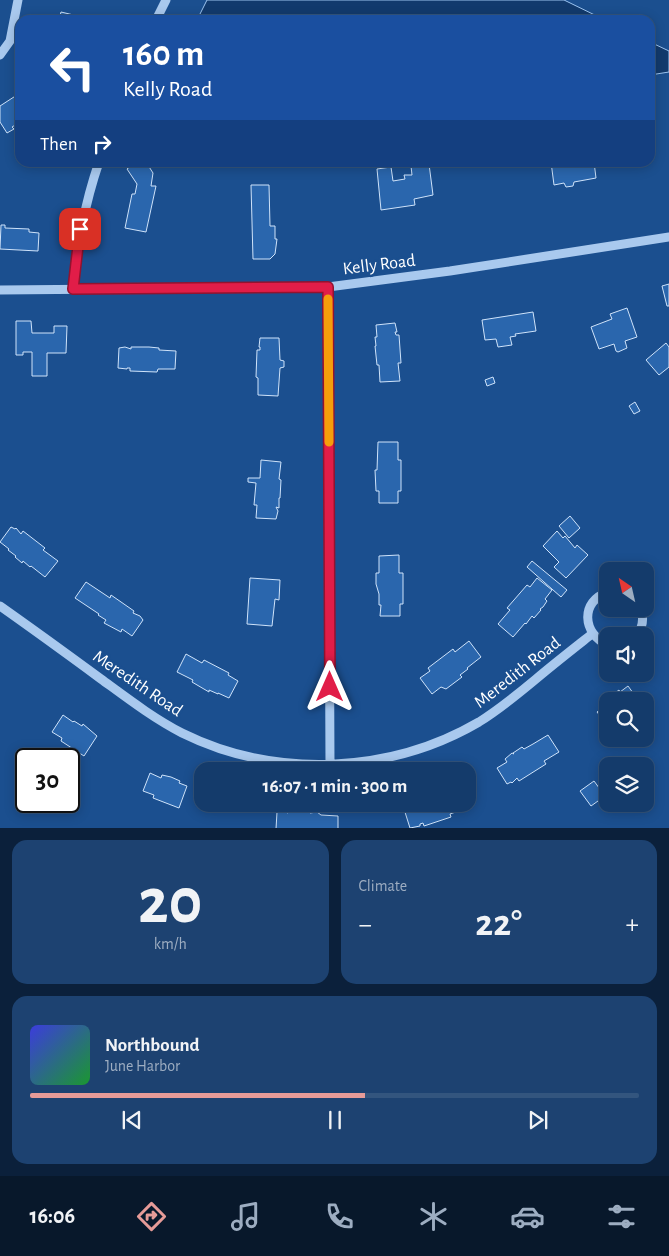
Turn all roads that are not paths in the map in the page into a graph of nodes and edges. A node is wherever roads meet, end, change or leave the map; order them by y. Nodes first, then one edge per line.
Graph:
1 (18, 0) edge
2 (166, 0) edge
3 (15, 15) edge
4 (15, 15) edge
5 (158, 15) edge
6 (0, 55) edge
7 (97, 167) edge
8 (669, 237) edge
9 (328, 287) junction
10 (73, 289) junction
11 (0, 290) edge
12 (599, 597) edge
13 (0, 606) edge
14 (592, 634) junction
15 (599, 640) edge
16 (287, 762) edge
17 (330, 762) edge
18 (351, 762) edge

1 - 4 street
2 - 5 street
3 - 6 street
7 - 10 street
8 - 9 street, Kelly Road
9 - 10 street, Kelly Road
9 - 17 street
10 - 11 street, Kelly Road
12 - 14 street
13 - 16 street, Meredith Road
14 - 15 street
14 - 18 street, Meredith Road

